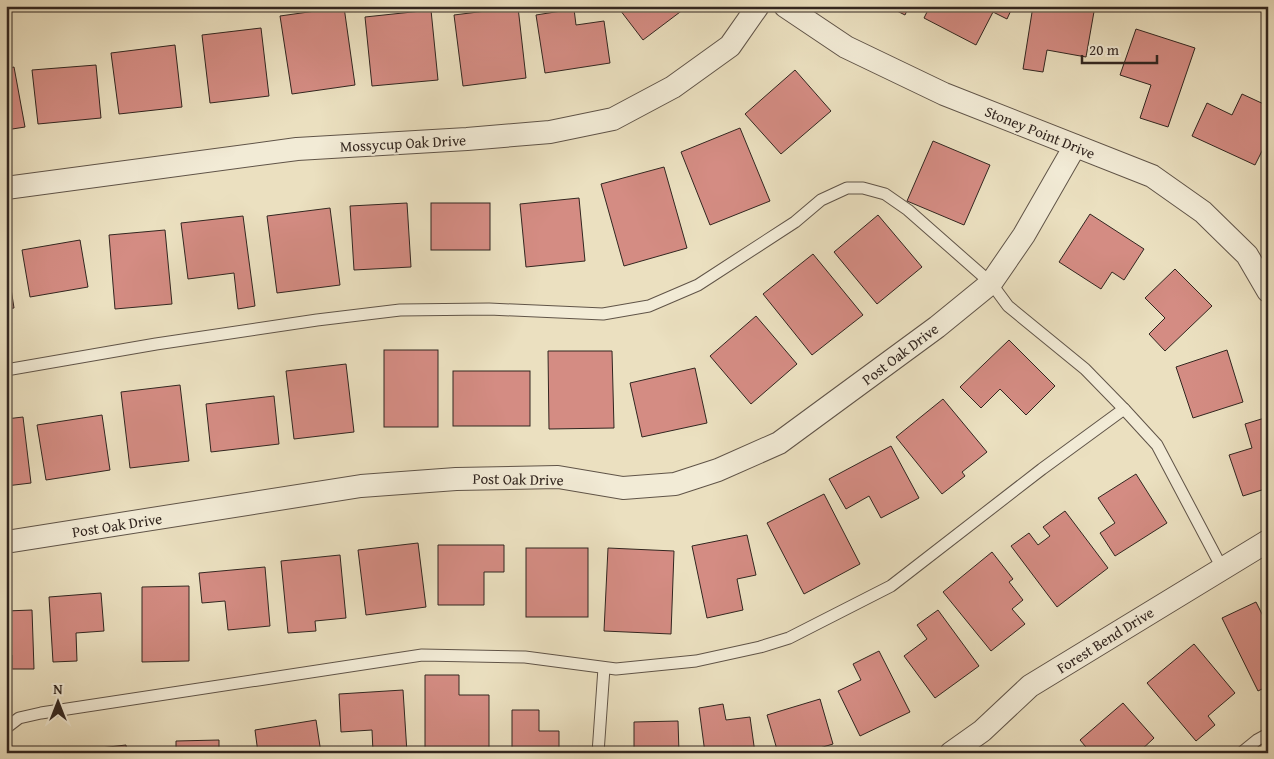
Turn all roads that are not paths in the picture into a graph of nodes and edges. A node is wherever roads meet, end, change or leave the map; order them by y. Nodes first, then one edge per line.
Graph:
1 (758, 6) edge
2 (786, 6) edge
3 (1075, 146) junction
4 (6, 188) edge
5 (991, 283) junction
6 (1268, 291) edge
7 (6, 370) edge
8 (1124, 409) junction
9 (1268, 541) edge
10 (6, 542) edge
11 (1222, 568) junction
12 (604, 668) junction
13 (6, 728) edge
14 (1268, 734) edge
15 (959, 751) edge
16 (598, 753) edge
17 (1241, 753) edge

1 - 4 street, Mossycup Oak Drive
2 - 3 street, Stoney Point Drive
3 - 5 street, Post Oak Drive
3 - 6 street, Stoney Point Drive
5 - 7 lane
5 - 8 lane
5 - 10 street, Post Oak Drive
8 - 11 lane
8 - 12 lane
9 - 11 street, Forest Bend Drive
11 - 15 street, Forest Bend Drive
12 - 13 lane
12 - 16 lane
14 - 17 lane

